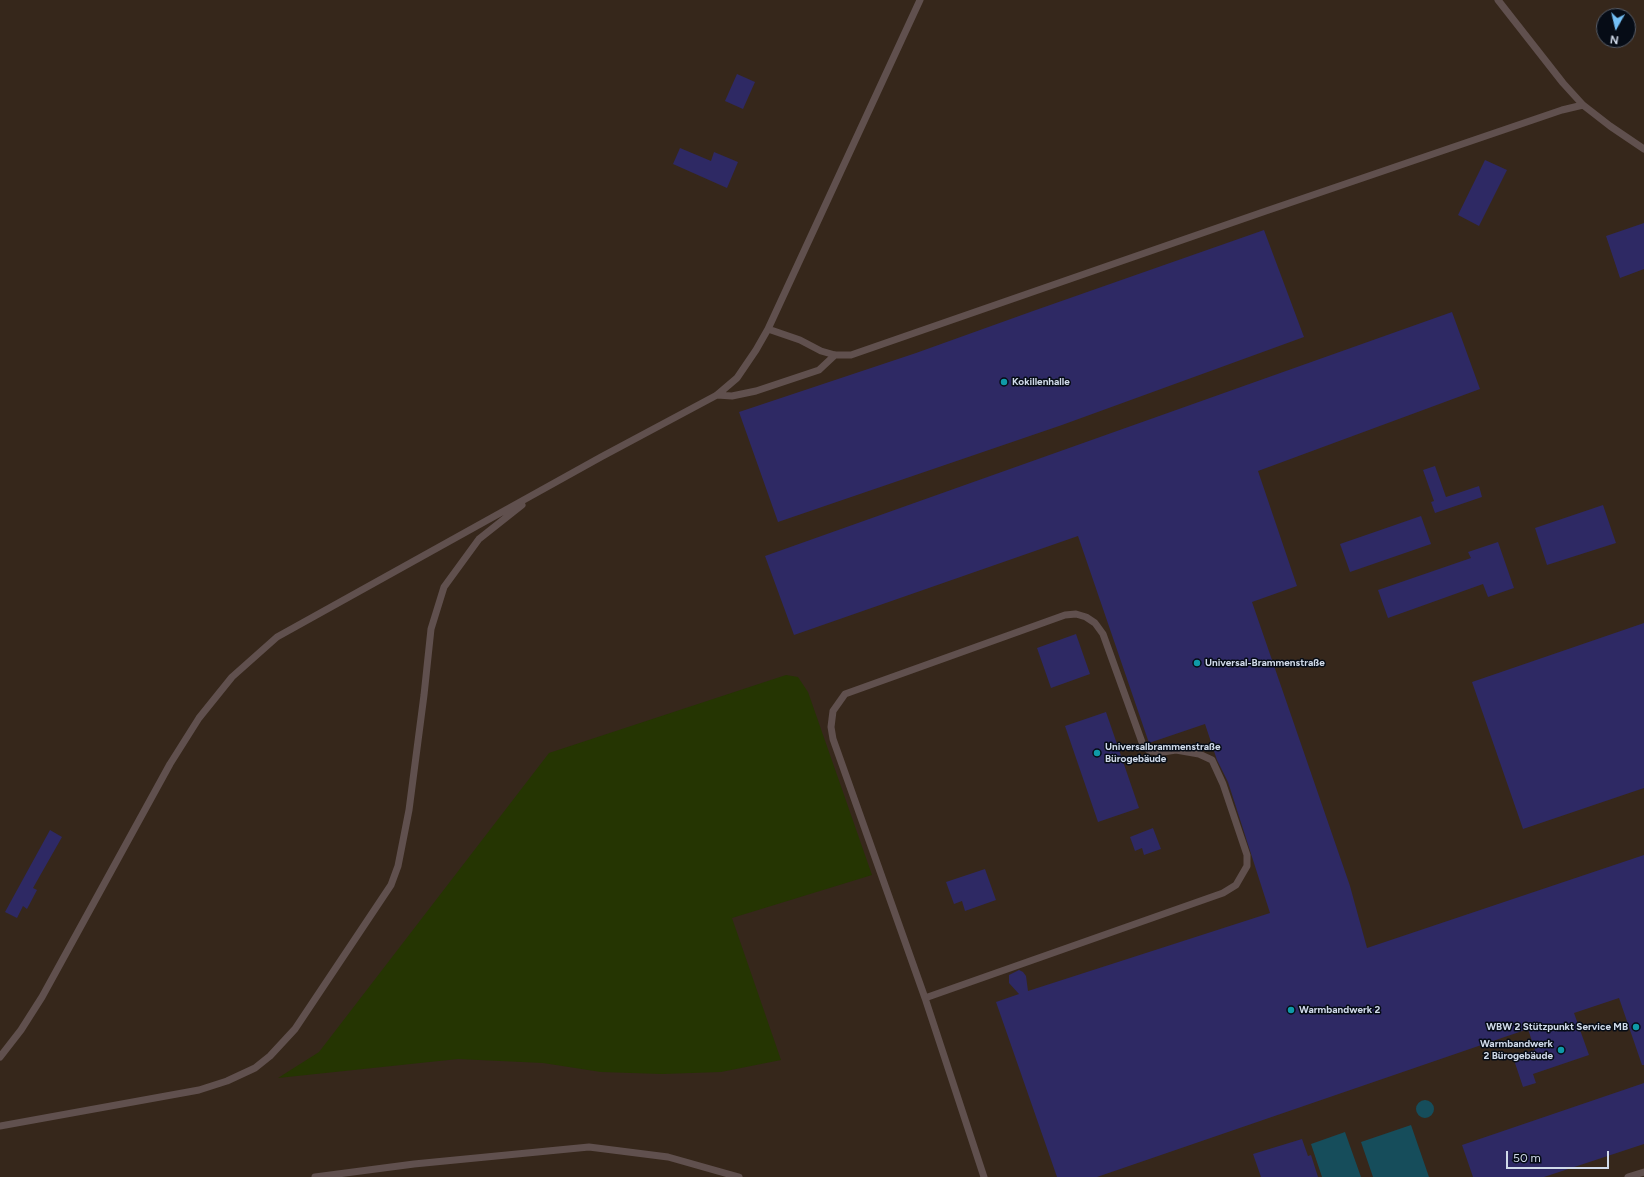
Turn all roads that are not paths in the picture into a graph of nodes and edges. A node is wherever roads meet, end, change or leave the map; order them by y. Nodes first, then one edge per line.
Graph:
1 (920, 0) edge
2 (1498, 0) edge
3 (1583, 106) junction
4 (1644, 149) edge
5 (768, 329) junction
6 (835, 355) junction
7 (717, 395) junction
8 (539, 492) junction
9 (925, 998) junction
10 (0, 1056) edge
11 (0, 1126) edge
12 (1644, 1172) edge
13 (315, 1177) edge
14 (739, 1177) edge
15 (984, 1177) edge
16 (1628, 1177) edge

1 - 5 lane
2 - 3 lane
3 - 4 lane
3 - 6 lane
5 - 6 lane
5 - 7 lane
6 - 7 lane
7 - 8 lane
8 - 10 lane
8 - 11 lane
9 - 9 lane
9 - 15 lane
12 - 16 lane
13 - 14 lane

